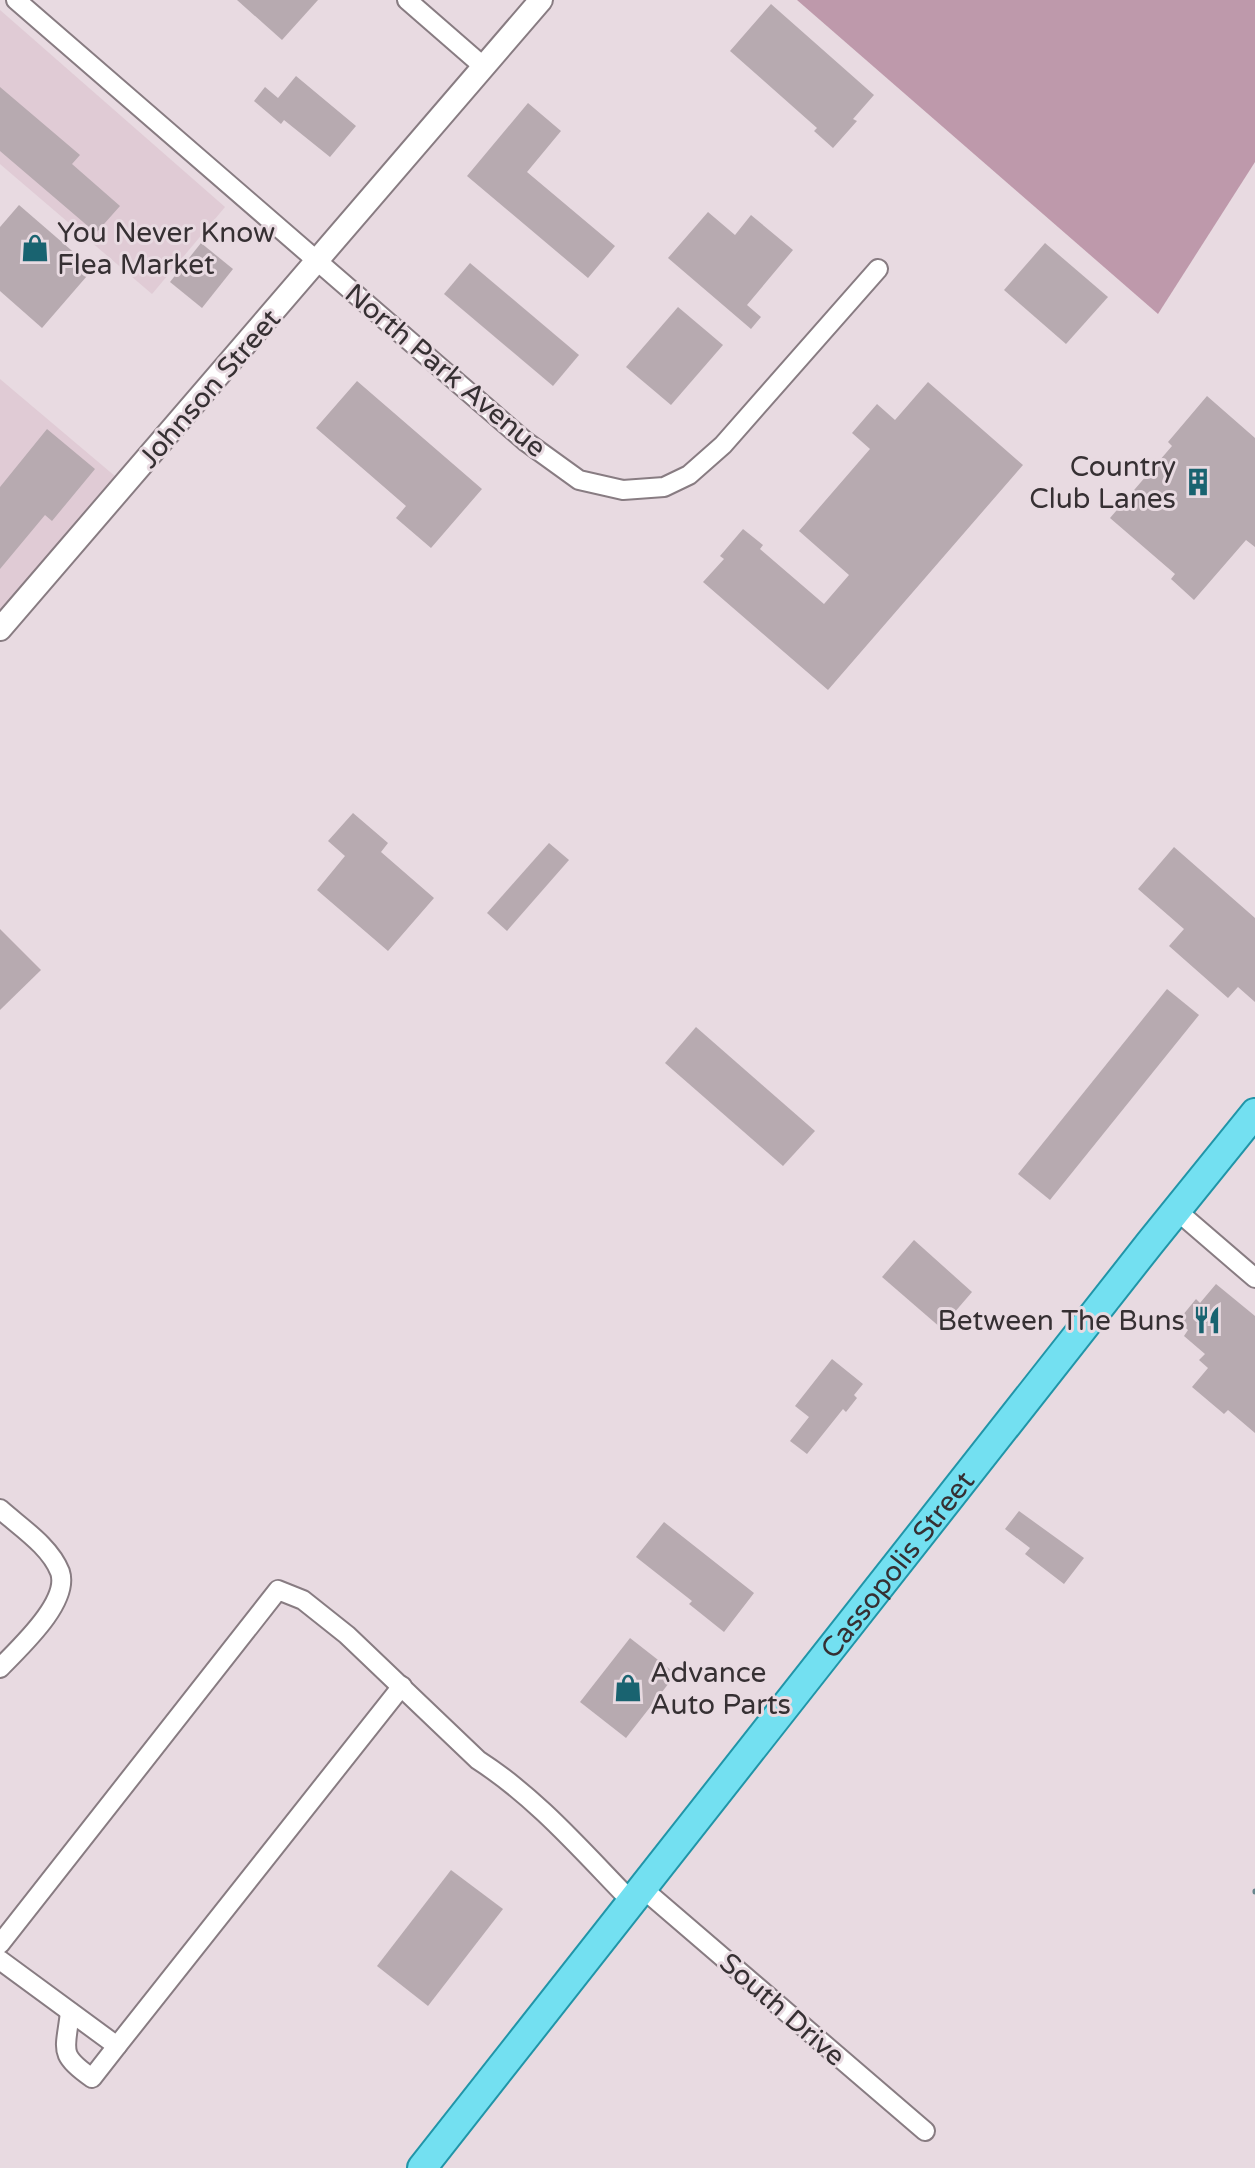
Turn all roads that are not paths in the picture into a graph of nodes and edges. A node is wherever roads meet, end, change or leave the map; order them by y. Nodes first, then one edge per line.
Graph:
1 (16, 0) edge
2 (407, 0) edge
3 (541, 0) edge
4 (484, 67) junction
5 (319, 261) junction
6 (878, 269) dead end
7 (0, 629) edge
8 (1255, 1113) edge
9 (1176, 1210) junction
10 (1255, 1278) edge
11 (0, 1509) edge
12 (0, 1668) edge
13 (402, 1686) junction
14 (636, 1894) junction
15 (0, 1944) edge
16 (0, 1960) edge
17 (70, 2012) junction
18 (117, 2046) junction
19 (925, 2131) dead end
20 (422, 2168) edge

1 - 5 street, North Park Avenue
2 - 4 street
3 - 4 street, Johnson Street
4 - 5 street, Johnson Street
5 - 6 street, North Park Avenue
5 - 7 street, Johnson Street
8 - 9 main road, Cassopolis Street
9 - 10 street
9 - 14 main road, Cassopolis Street
11 - 12 street
13 - 14 street, South Drive
13 - 15 street, South Drive
13 - 18 street
14 - 19 street, South Drive
14 - 20 main road, Cassopolis Street
16 - 17 street
17 - 18 street
17 - 18 street

